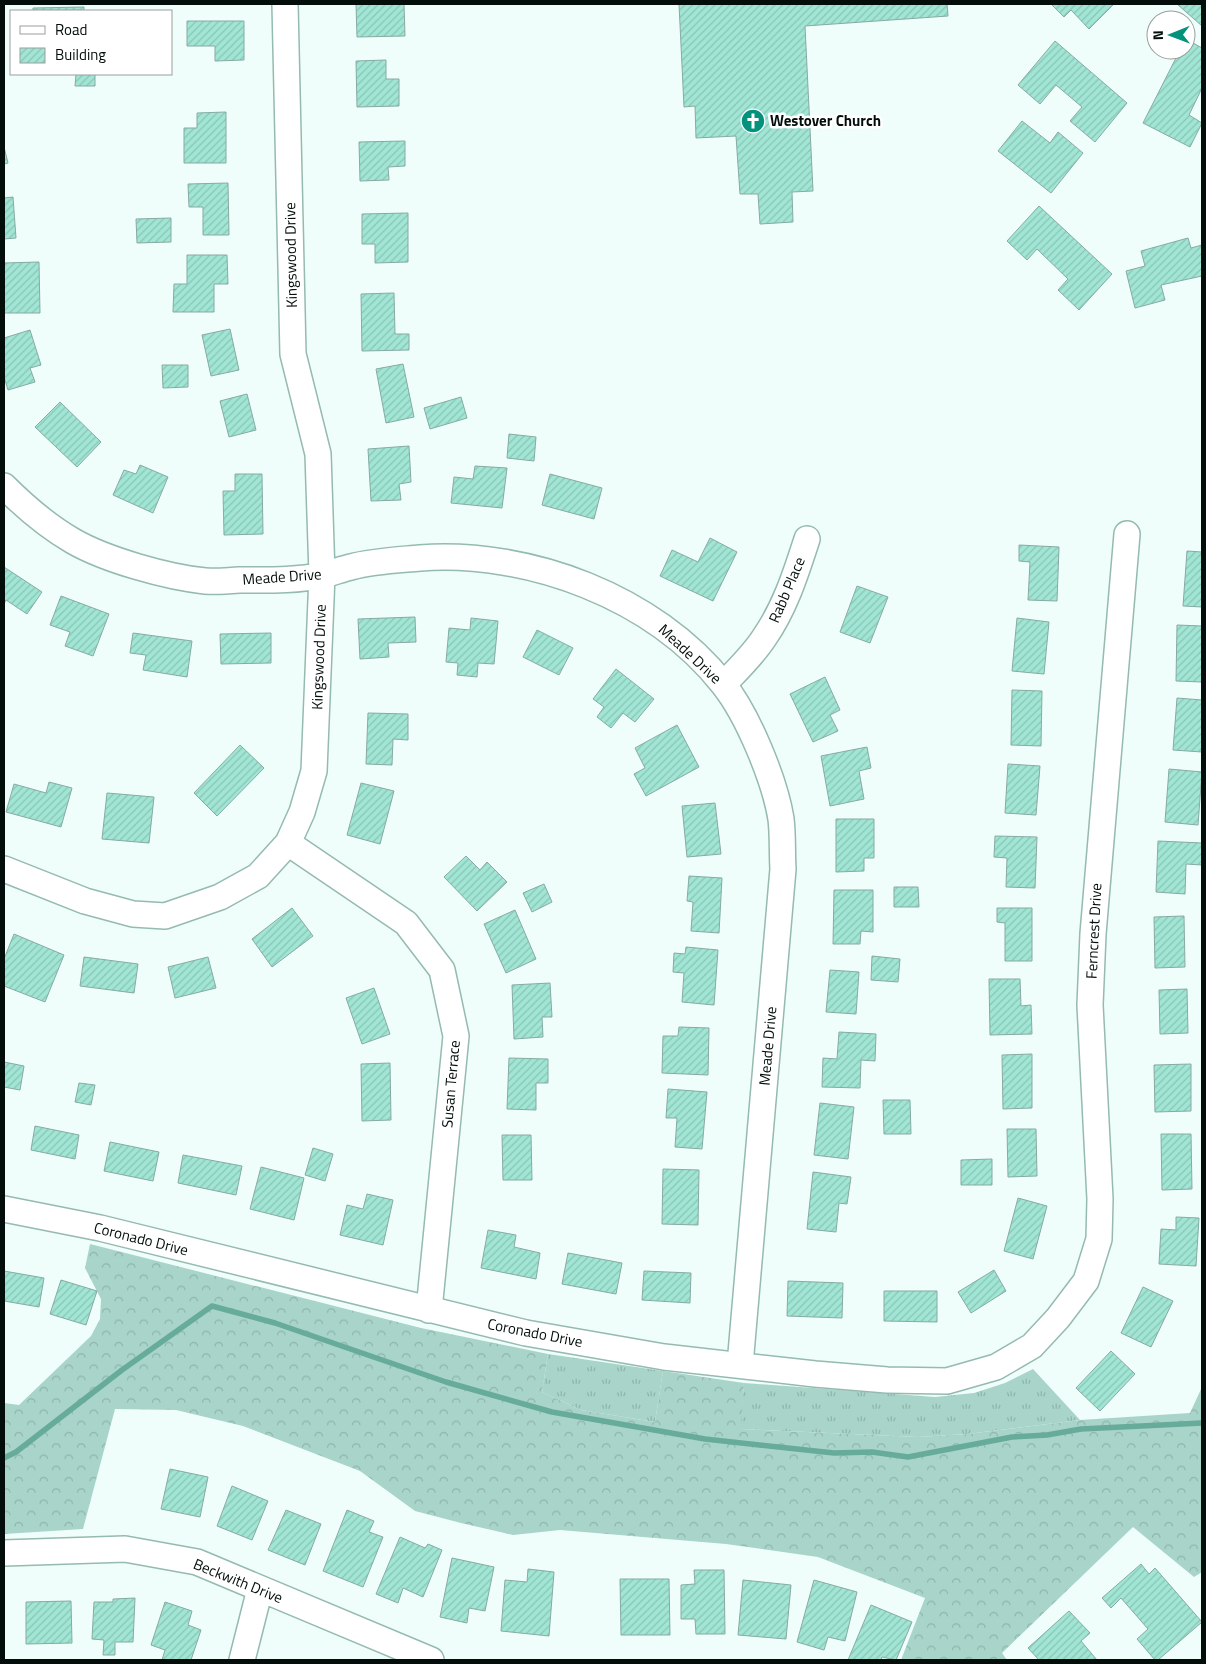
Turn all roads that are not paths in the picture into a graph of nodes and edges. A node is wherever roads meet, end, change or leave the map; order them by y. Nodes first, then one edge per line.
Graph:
1 (286, 4) edge
2 (4, 486) edge
3 (1127, 534) dead end
4 (807, 538) dead end
5 (322, 575) junction
6 (724, 684) junction
7 (288, 842) junction
8 (4, 869) edge
9 (4, 1209) edge
10 (429, 1310) junction
11 (1058, 1318) joint
12 (740, 1365) junction
13 (4, 1553) edge
14 (260, 1589) junction
15 (242, 1660) edge
16 (431, 1660) edge

1 - 5 street, Kingswood Drive
2 - 5 street, Meade Drive
3 - 11 street, Ferncrest Drive
4 - 6 street, Rabb Place
5 - 6 street, Meade Drive
5 - 7 street, Kingswood Drive
6 - 12 street, Meade Drive
7 - 8 street, Kingswood Drive
7 - 10 street, Susan Terrace
9 - 10 street, Coronado Drive
10 - 12 street, Coronado Drive
11 - 12 street, Coronado Drive
13 - 14 street, Beckwith Drive
14 - 15 street
14 - 16 street, Beckwith Drive

